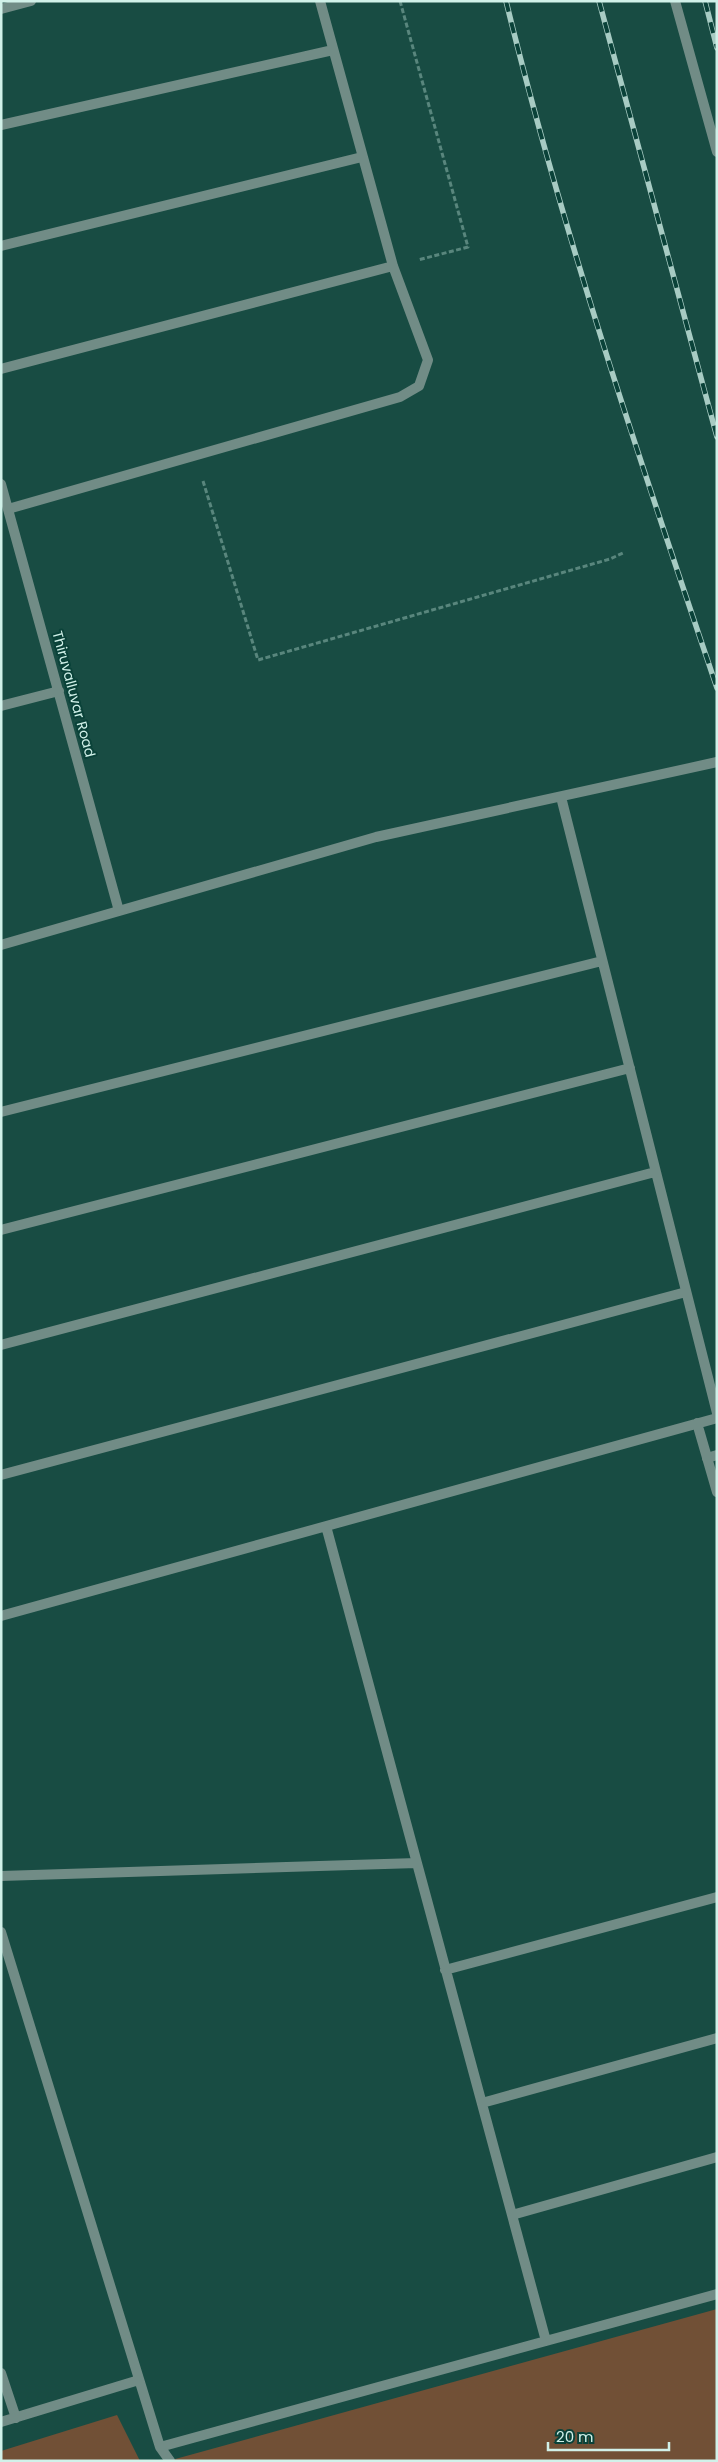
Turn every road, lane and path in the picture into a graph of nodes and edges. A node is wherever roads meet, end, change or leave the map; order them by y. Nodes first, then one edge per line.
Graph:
1 (31, 1) edge
2 (320, 1) edge
3 (400, 1) edge
4 (674, 1) edge
5 (1, 9) edge
6 (333, 50) junction
7 (1, 125) edge
8 (717, 152) edge
9 (362, 157) junction
10 (1, 246) edge
11 (393, 266) junction
12 (1, 369) edge
13 (195, 456) junction
14 (1, 484) edge
15 (8, 509) junction
16 (625, 552) dead end
17 (59, 691) junction
18 (1, 706) edge
19 (717, 762) edge
20 (561, 797) junction
21 (119, 911) junction
22 (1, 945) edge
23 (602, 961) junction
24 (630, 1068) junction
25 (1, 1112) edge
26 (655, 1172) junction
27 (1, 1230) edge
28 (686, 1292) junction
29 (1, 1345) edge
30 (717, 1413) edge
31 (717, 1418) edge
32 (697, 1423) junction
33 (712, 1457) edge
34 (1, 1474) edge
35 (717, 1492) edge
36 (326, 1526) junction
37 (1, 1616) edge
38 (416, 1863) junction
39 (1, 1876) edge
40 (717, 1898) edge
41 (1, 1932) edge
42 (445, 1970) junction
43 (717, 2038) edge
44 (482, 2103) junction
45 (717, 2157) edge
46 (512, 2215) junction
47 (717, 2294) edge
48 (546, 2341) junction
49 (1, 2374) edge
50 (139, 2380) junction
51 (16, 2418) junction
52 (1, 2422) edge
53 (160, 2447) junction
54 (170, 2461) edge

1 - 5 street
2 - 6 street
3 - 11 path
4 - 8 street
6 - 7 street
6 - 9 street
9 - 10 street
9 - 11 street
11 - 12 street
11 - 13 street
13 - 15 street
13 - 16 path
14 - 15 street, Thiruvalluvar Road
15 - 17 street, Thiruvalluvar Road
17 - 18 street
17 - 21 street, Thiruvalluvar Road
19 - 20 street
20 - 21 street
20 - 23 street
21 - 22 street
23 - 24 street
23 - 25 street
24 - 26 street
24 - 27 street
26 - 28 street
26 - 29 street
28 - 30 street
28 - 34 street
31 - 32 street
32 - 33 street
32 - 36 street
33 - 35 street
36 - 37 street
36 - 38 street
38 - 39 street
38 - 42 street
40 - 42 street
41 - 50 street
42 - 44 street
43 - 44 street
44 - 46 street
45 - 46 street
46 - 48 street
47 - 48 street
48 - 53 street
49 - 51 street
50 - 51 street
50 - 53 street
51 - 52 street
53 - 54 street

